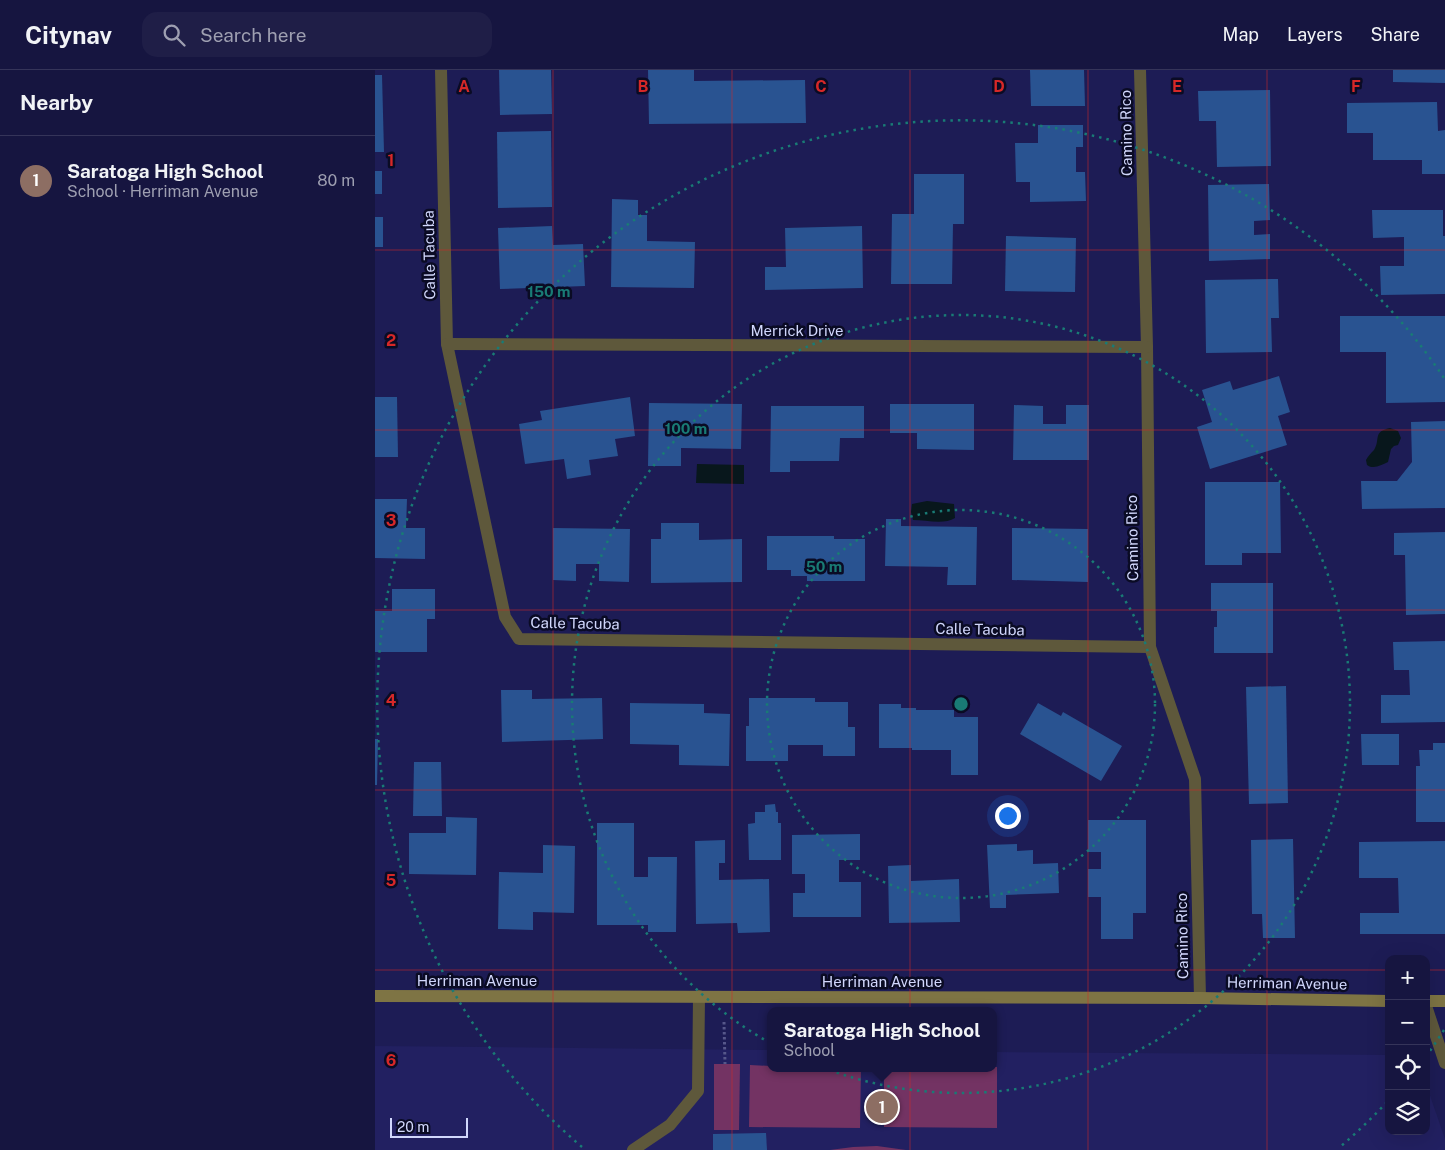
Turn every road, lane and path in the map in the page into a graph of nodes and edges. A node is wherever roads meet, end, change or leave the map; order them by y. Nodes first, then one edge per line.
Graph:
1 (441, 70) edge
2 (1140, 70) edge
3 (447, 344) junction
4 (1147, 347) junction
5 (1150, 647) junction
6 (375, 996) edge
7 (699, 996) junction
8 (1200, 998) junction
9 (1385, 1001) edge
10 (1430, 1001) edge
11 (1445, 1001) edge
12 (1430, 1018) edge
13 (724, 1022) dead end
14 (1445, 1063) edge
15 (725, 1064) dead end
16 (633, 1150) edge

1 - 3 street, Calle Tacuba
2 - 4 street, Camino Rico
3 - 4 street, Merrick Drive
3 - 5 street, Calle Tacuba
4 - 5 street, Camino Rico
5 - 8 street, Camino Rico
6 - 7 street, Herriman Avenue
7 - 8 street, Herriman Avenue
7 - 16 street
8 - 9 street, Herriman Avenue
10 - 11 street
12 - 14 street
13 - 15 path

